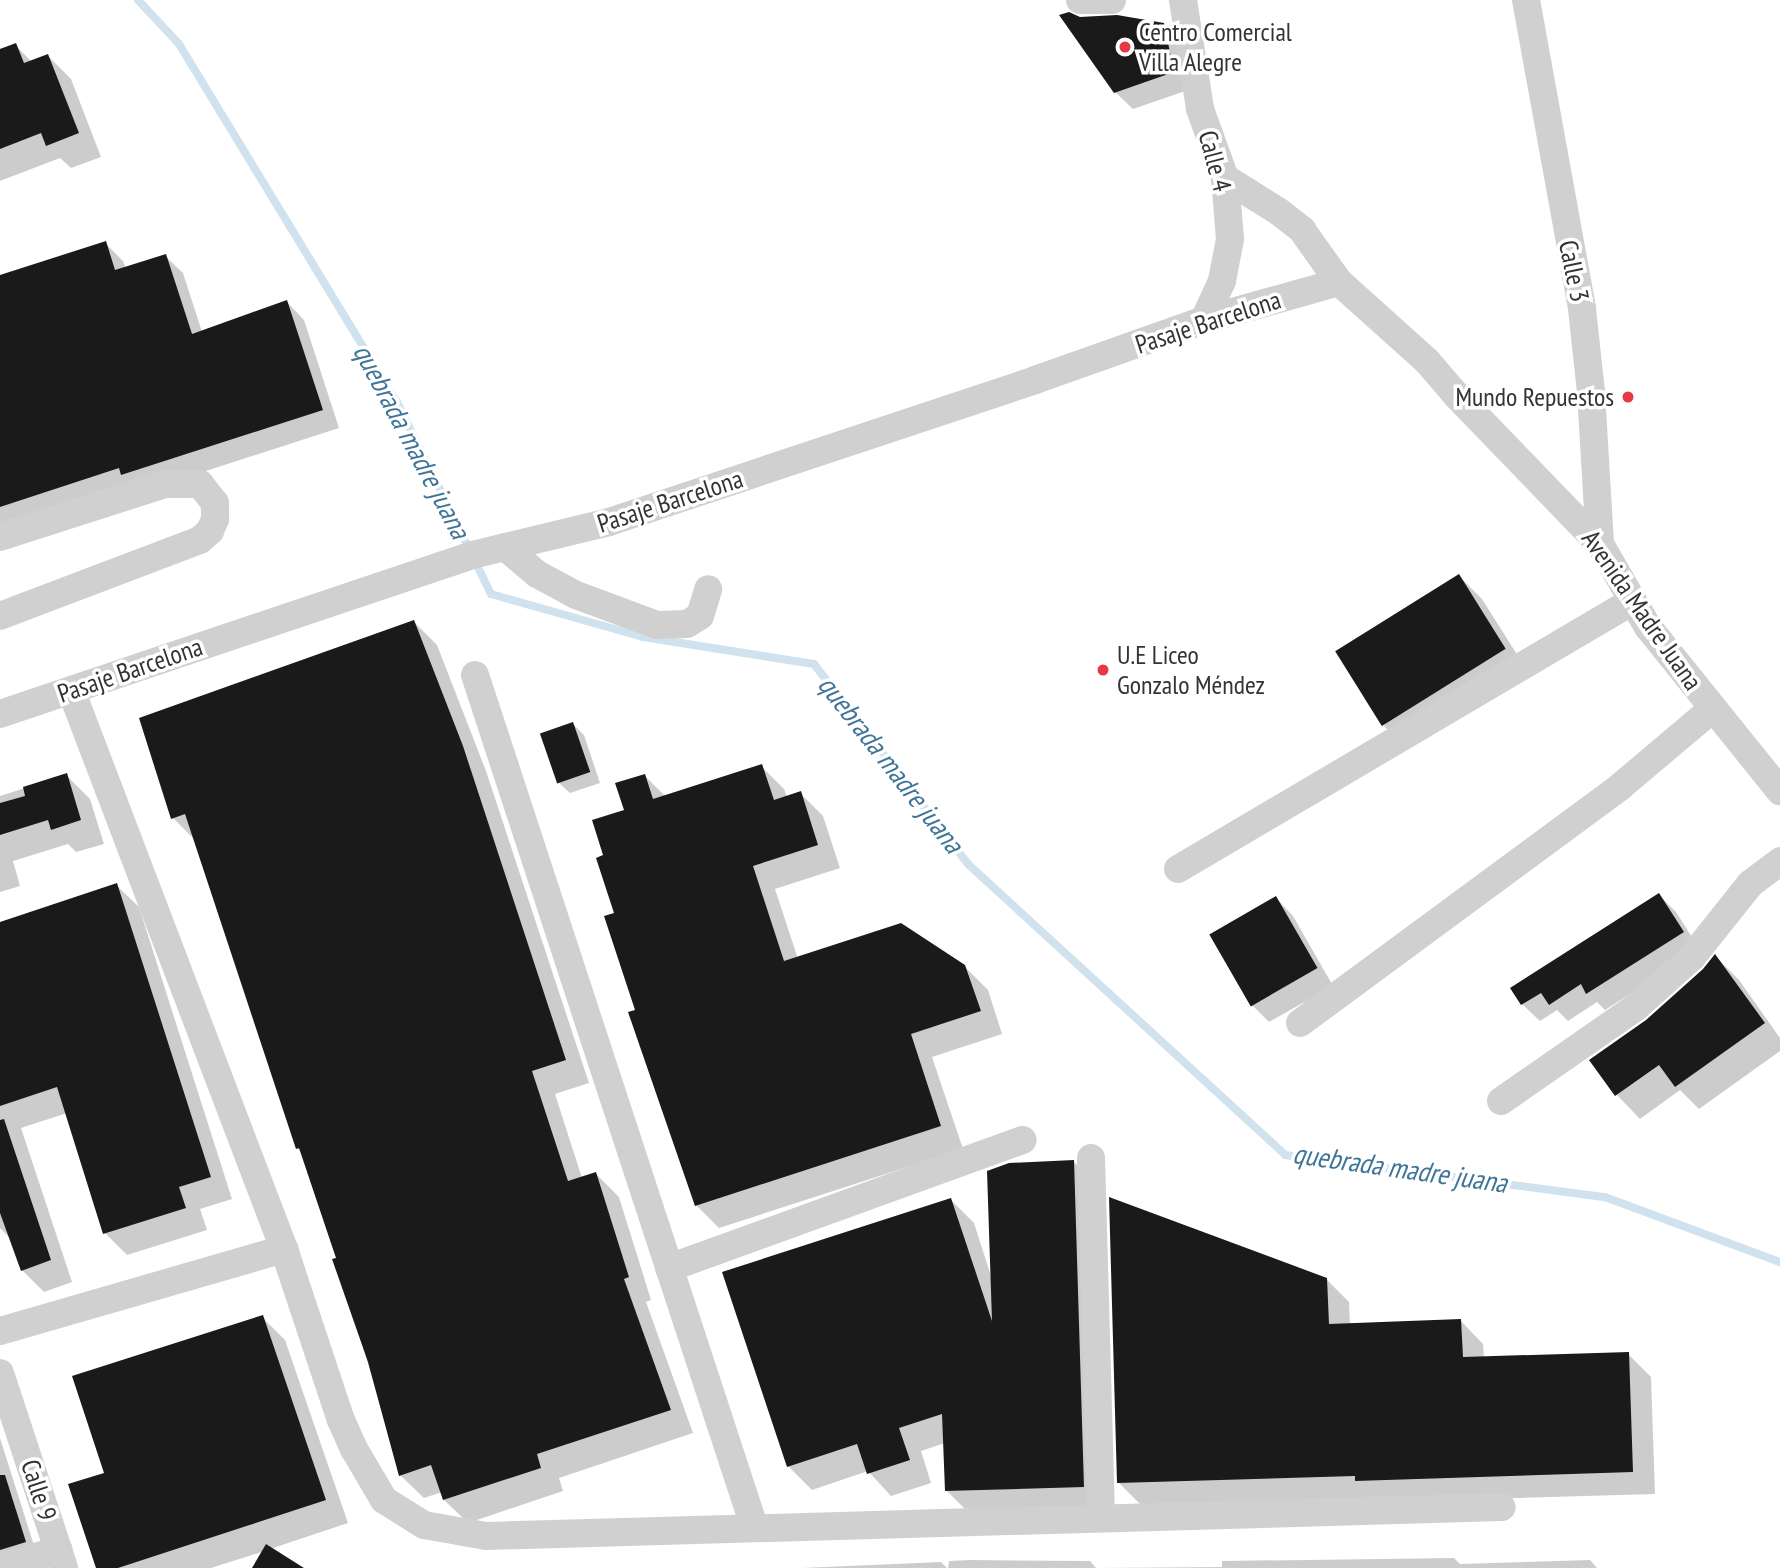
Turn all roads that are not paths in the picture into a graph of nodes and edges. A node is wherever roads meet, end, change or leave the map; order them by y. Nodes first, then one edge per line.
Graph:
1 (1080, 0) edge
2 (1112, 0) edge
3 (1183, 0) edge
4 (1527, 0) edge
5 (1225, 178) junction
6 (1339, 282) junction
7 (1204, 320) junction
8 (0, 537) edge
9 (1601, 544) junction
10 (505, 547) junction
11 (708, 590) dead end
12 (1631, 602) junction
13 (0, 616) edge
14 (475, 675) dead end
15 (71, 690) junction
16 (1712, 709) junction
17 (0, 714) edge
18 (1780, 791) edge
19 (1780, 861) edge
20 (1178, 869) dead end
21 (1300, 1023) dead end
22 (1502, 1101) dead end
23 (1023, 1140) dead end
24 (1091, 1158) dead end
25 (284, 1249) junction
26 (669, 1268) junction
27 (0, 1331) edge
28 (0, 1373) edge
29 (1502, 1507) dead end
30 (1101, 1517) junction
31 (754, 1526) junction
32 (62, 1559) edge
33 (0, 1567) edge

1 - 2 street
3 - 5 street, Calle 4
4 - 9 street, Calle 3
5 - 6 street, Avenida Madre Juana
5 - 7 street, Calle 4
6 - 7 street, Pasaje Barcelona
6 - 9 street, Avenida Madre Juana
7 - 10 street, Pasaje Barcelona
8 - 13 street
9 - 12 street, Avenida Madre Juana
10 - 11 street
10 - 15 street, Pasaje Barcelona
12 - 16 street, Avenida Madre Juana
12 - 20 street
14 - 26 street
15 - 17 street, Pasaje Barcelona
15 - 25 street
16 - 18 street, Avenida Madre Juana
16 - 21 street
19 - 22 street
23 - 26 street
24 - 30 street
25 - 27 street
25 - 31 street
26 - 31 street
28 - 32 street, Calle 9
29 - 30 street
30 - 31 street
32 - 33 street

